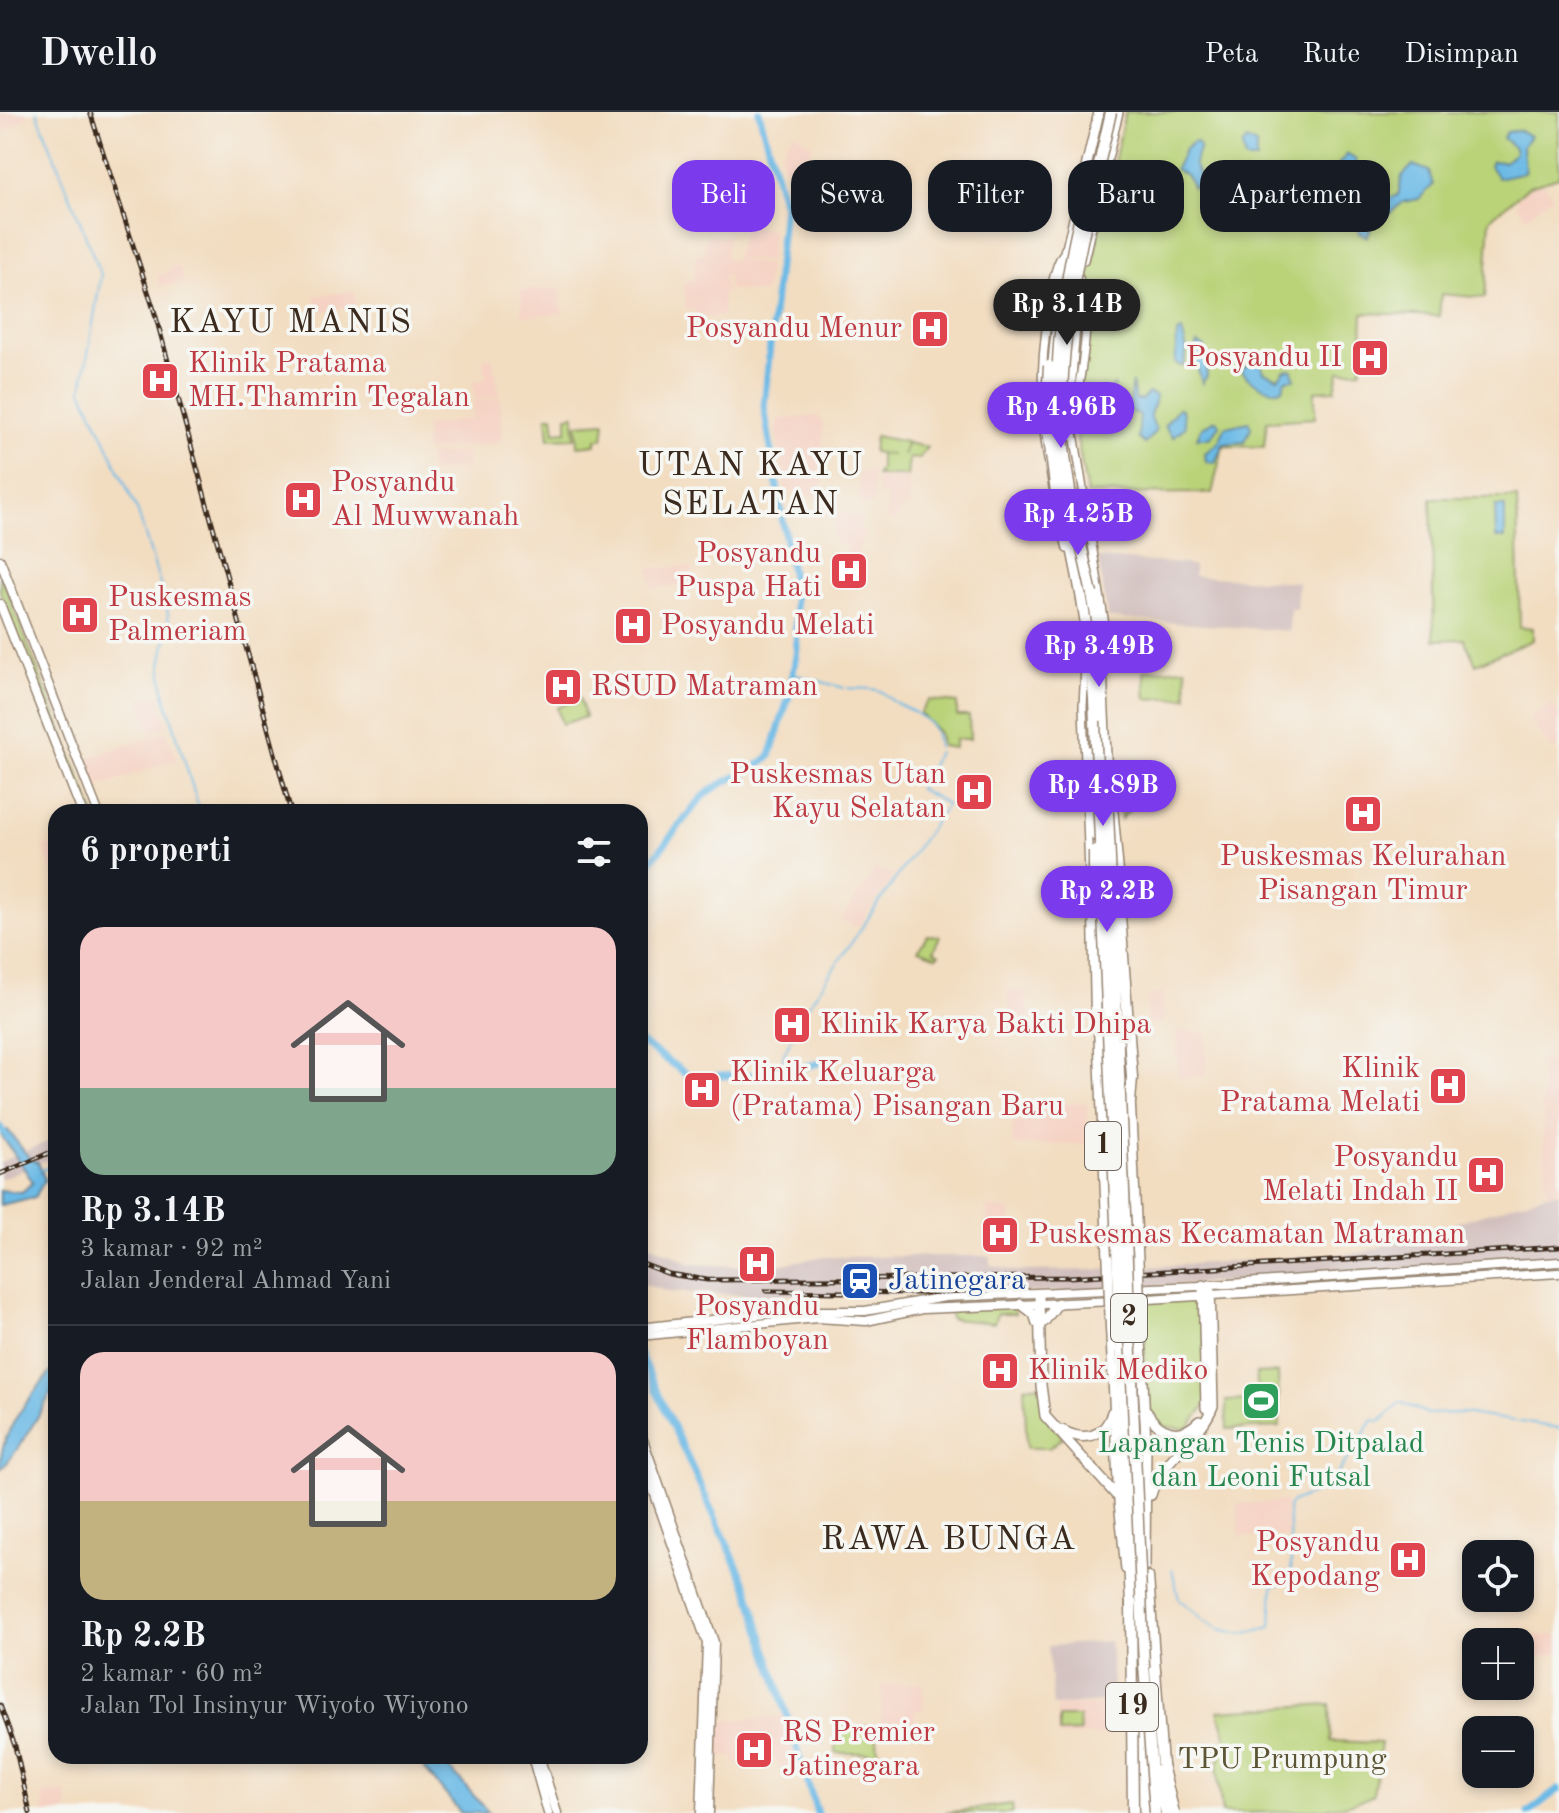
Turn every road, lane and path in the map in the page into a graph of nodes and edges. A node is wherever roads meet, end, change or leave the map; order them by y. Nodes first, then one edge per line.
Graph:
1 (1102, 112) edge
2 (1111, 112) edge
3 (1118, 112) edge
4 (1093, 139) junction
5 (1111, 143) junction
6 (1066, 250) junction
7 (1078, 279) junction
8 (1066, 520) junction
9 (0, 560) edge
10 (1086, 596) junction
11 (0, 604) edge
12 (1086, 645) junction
13 (1106, 666) junction
14 (1095, 721) junction
15 (1109, 765) junction
16 (1110, 787) junction
17 (1092, 788) junction
18 (79, 804) edge
19 (95, 804) edge
20 (1108, 822) junction
21 (1096, 1019) junction
22 (1130, 1102) junction
23 (1559, 1262) edge
24 (1559, 1273) edge
25 (1207, 1285) junction
26 (1207, 1296) junction
27 (1041, 1299) junction
28 (1058, 1303) junction
29 (1021, 1304) junction
30 (1044, 1322) junction
31 (648, 1327) edge
32 (648, 1335) edge
33 (1039, 1338) junction
34 (1114, 1393) junction
35 (1144, 1406) junction
36 (648, 1454) edge
37 (648, 1475) edge
38 (1119, 1502) junction
39 (1148, 1510) junction
40 (1148, 1577) dead end
41 (1131, 1602) junction
42 (1142, 1614) junction
43 (534, 1764) edge
44 (542, 1764) edge
45 (1174, 1794) dead end
46 (548, 1813) edge
47 (557, 1813) edge
48 (701, 1813) edge
49 (709, 1813) edge
50 (1133, 1813) edge
51 (1144, 1813) edge
52 (1157, 1813) edge
53 (1170, 1813) edge

1 - 4 highway, 1
1 - 8 highway, 2, bridge
2 - 10 highway, 2, bridge
3 - 5 highway, 1
4 - 5 highway
4 - 6 highway, 1
5 - 7 highway, 1
6 - 8 highway, bridge
6 - 10 highway, 1
7 - 10 highway, bridge
7 - 13 main road, 1
7 - 13 highway, 1
8 - 14 highway, 2
9 - 19 main road
10 - 12 highway, 1
10 - 20 highway, 2, bridge
11 - 18 main road
12 - 17 highway, 1
12 - 21 main road, 1
13 - 15 highway, 1
14 - 21 highway, bridge
14 - 41 highway, 2, bridge
15 - 16 highway, 1
15 - 22 main road, 1
16 - 17 highway
16 - 22 highway, 1
17 - 21 highway, 1
20 - 22 highway, bridge
20 - 42 highway, 2, bridge
21 - 34 highway, 1, bridge
22 - 35 highway, 1, bridge
23 - 25 main road
24 - 26 main road
25 - 26 highway
25 - 27 main road
26 - 28 main road
26 - 35 highway
26 - 39 highway
27 - 28 main road
27 - 29 main road
27 - 30 highway
27 - 31 main road
27 - 33 highway
28 - 30 highway
29 - 32 main road
29 - 33 highway
30 - 34 highway
33 - 38 highway
34 - 38 highway
35 - 39 highway
36 - 49 main road
37 - 48 main road
38 - 51 highway
39 - 52 highway
40 - 53 highway, bridge
41 - 50 highway, 19, bridge
41 - 51 highway, 2, bridge
42 - 52 highway, 2, bridge
42 - 53 highway, 19, bridge
43 - 46 main road
44 - 47 main road
45 - 53 highway

